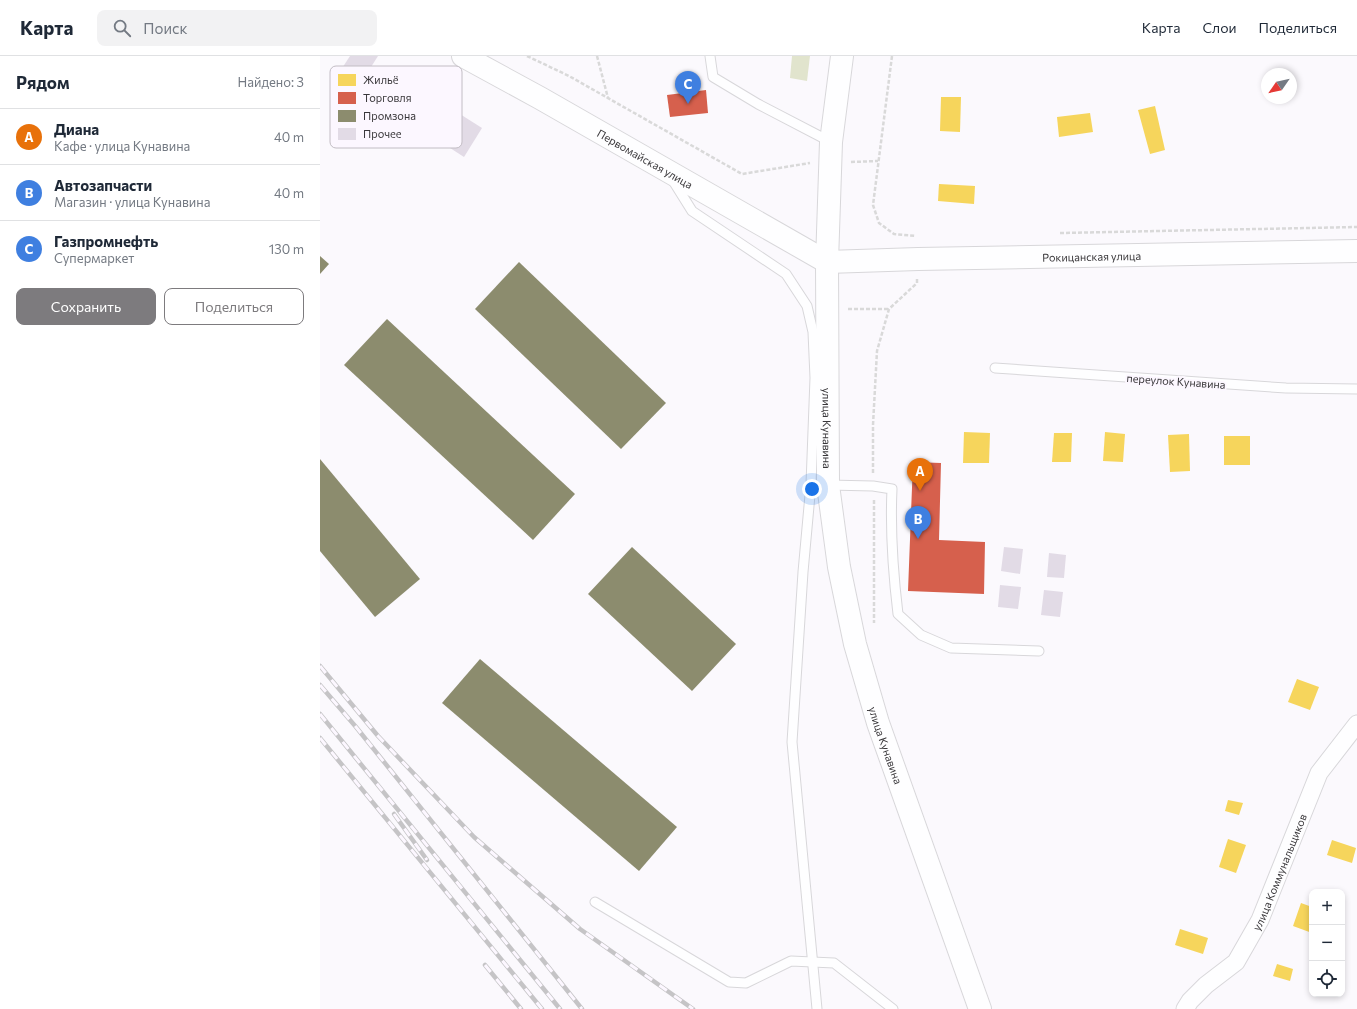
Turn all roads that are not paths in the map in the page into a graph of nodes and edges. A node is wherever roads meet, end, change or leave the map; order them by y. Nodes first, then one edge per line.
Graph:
1 (462, 56) edge
2 (710, 56) edge
3 (842, 56) edge
4 (830, 152) junction
5 (666, 170) junction
6 (1357, 251) edge
7 (827, 262) junction
8 (995, 368) dead end
9 (1357, 389) edge
10 (828, 485) junction
11 (1039, 651) dead end
12 (1357, 724) edge
13 (595, 902) dead end
14 (812, 962) junction
15 (817, 1009) edge
16 (892, 1009) edge
17 (980, 1009) edge
18 (1185, 1009) edge

1 - 5 main road, Первомайская улица
2 - 4 lane
3 - 4 main road, улица Кунавина
4 - 7 main road, улица Кунавина
5 - 7 main road, Первомайская улица
5 - 14 lane
6 - 7 main road, Рокицанская улица
7 - 10 main road, улица Кунавина
8 - 9 lane, переулок Кунавина
10 - 11 lane
10 - 17 main road, улица Кунавина
12 - 18 street, улица Коммунальщиков
13 - 14 lane
14 - 15 lane
14 - 16 lane

